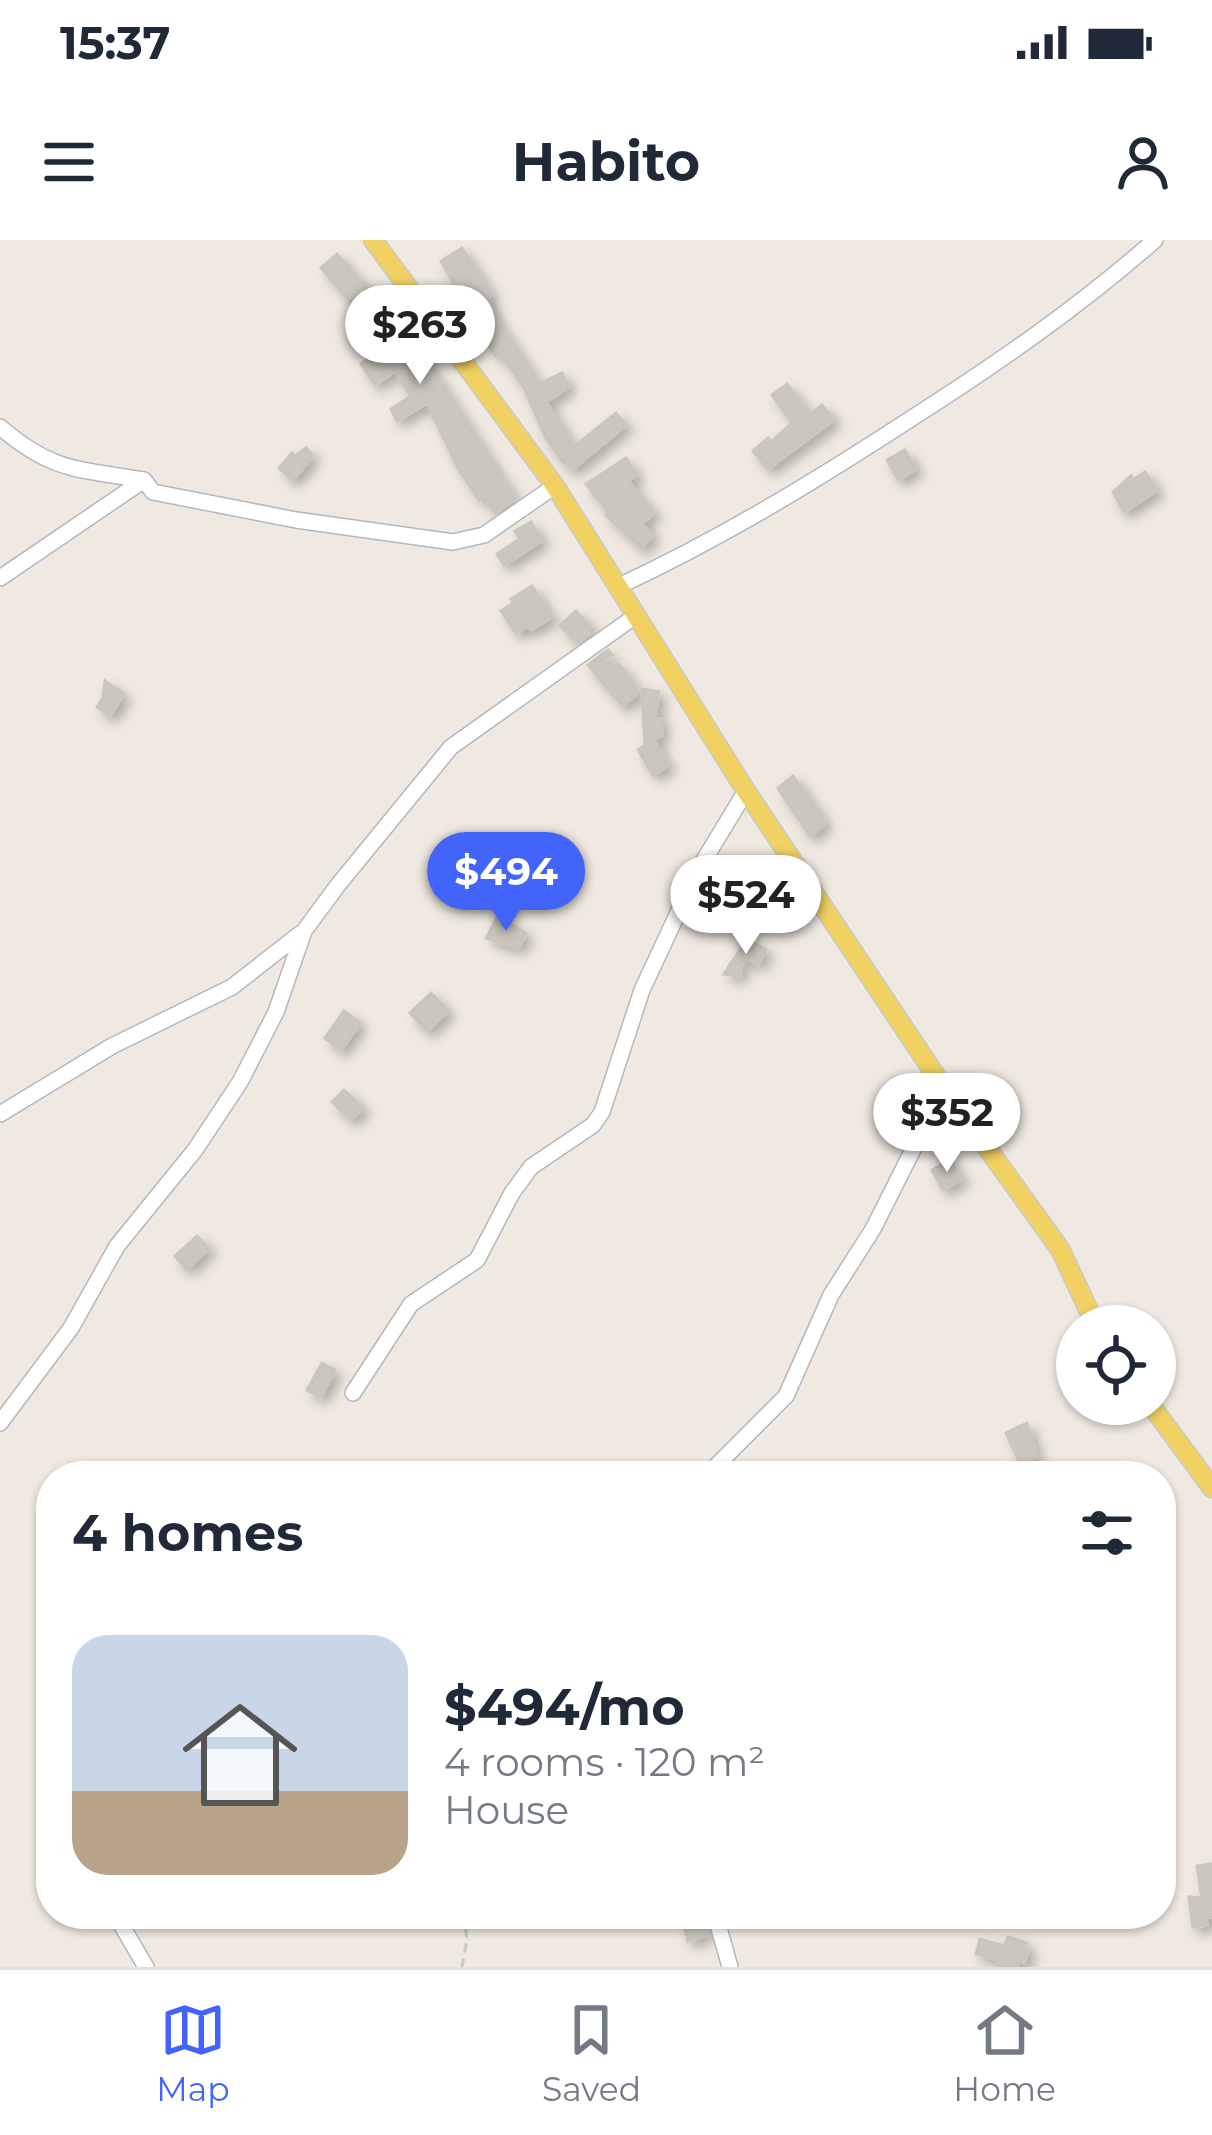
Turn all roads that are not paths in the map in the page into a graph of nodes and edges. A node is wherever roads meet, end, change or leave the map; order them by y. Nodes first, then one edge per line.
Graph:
1 (373, 240) edge
2 (1155, 240) edge
3 (0, 428) edge
4 (144, 480) junction
5 (555, 486) junction
6 (0, 578) edge
7 (619, 586) junction
8 (634, 617) junction
9 (746, 791) junction
10 (304, 931) junction
11 (944, 1088) junction
12 (0, 1114) edge
13 (1086, 1305) edge
14 (353, 1393) dead end
15 (0, 1423) edge
16 (1166, 1425) edge
17 (721, 1461) edge
18 (1212, 1488) edge
19 (124, 1929) edge
20 (719, 1929) edge
21 (146, 1967) edge
22 (730, 1967) edge

1 - 5 main road
2 - 7 street
3 - 4 street
4 - 5 street
4 - 6 street
5 - 7 main road
7 - 8 main road
8 - 9 main road
8 - 10 street
9 - 11 main road
9 - 14 street
10 - 12 street
10 - 15 street
11 - 13 main road
11 - 17 street
16 - 18 main road
19 - 21 street
20 - 22 street

